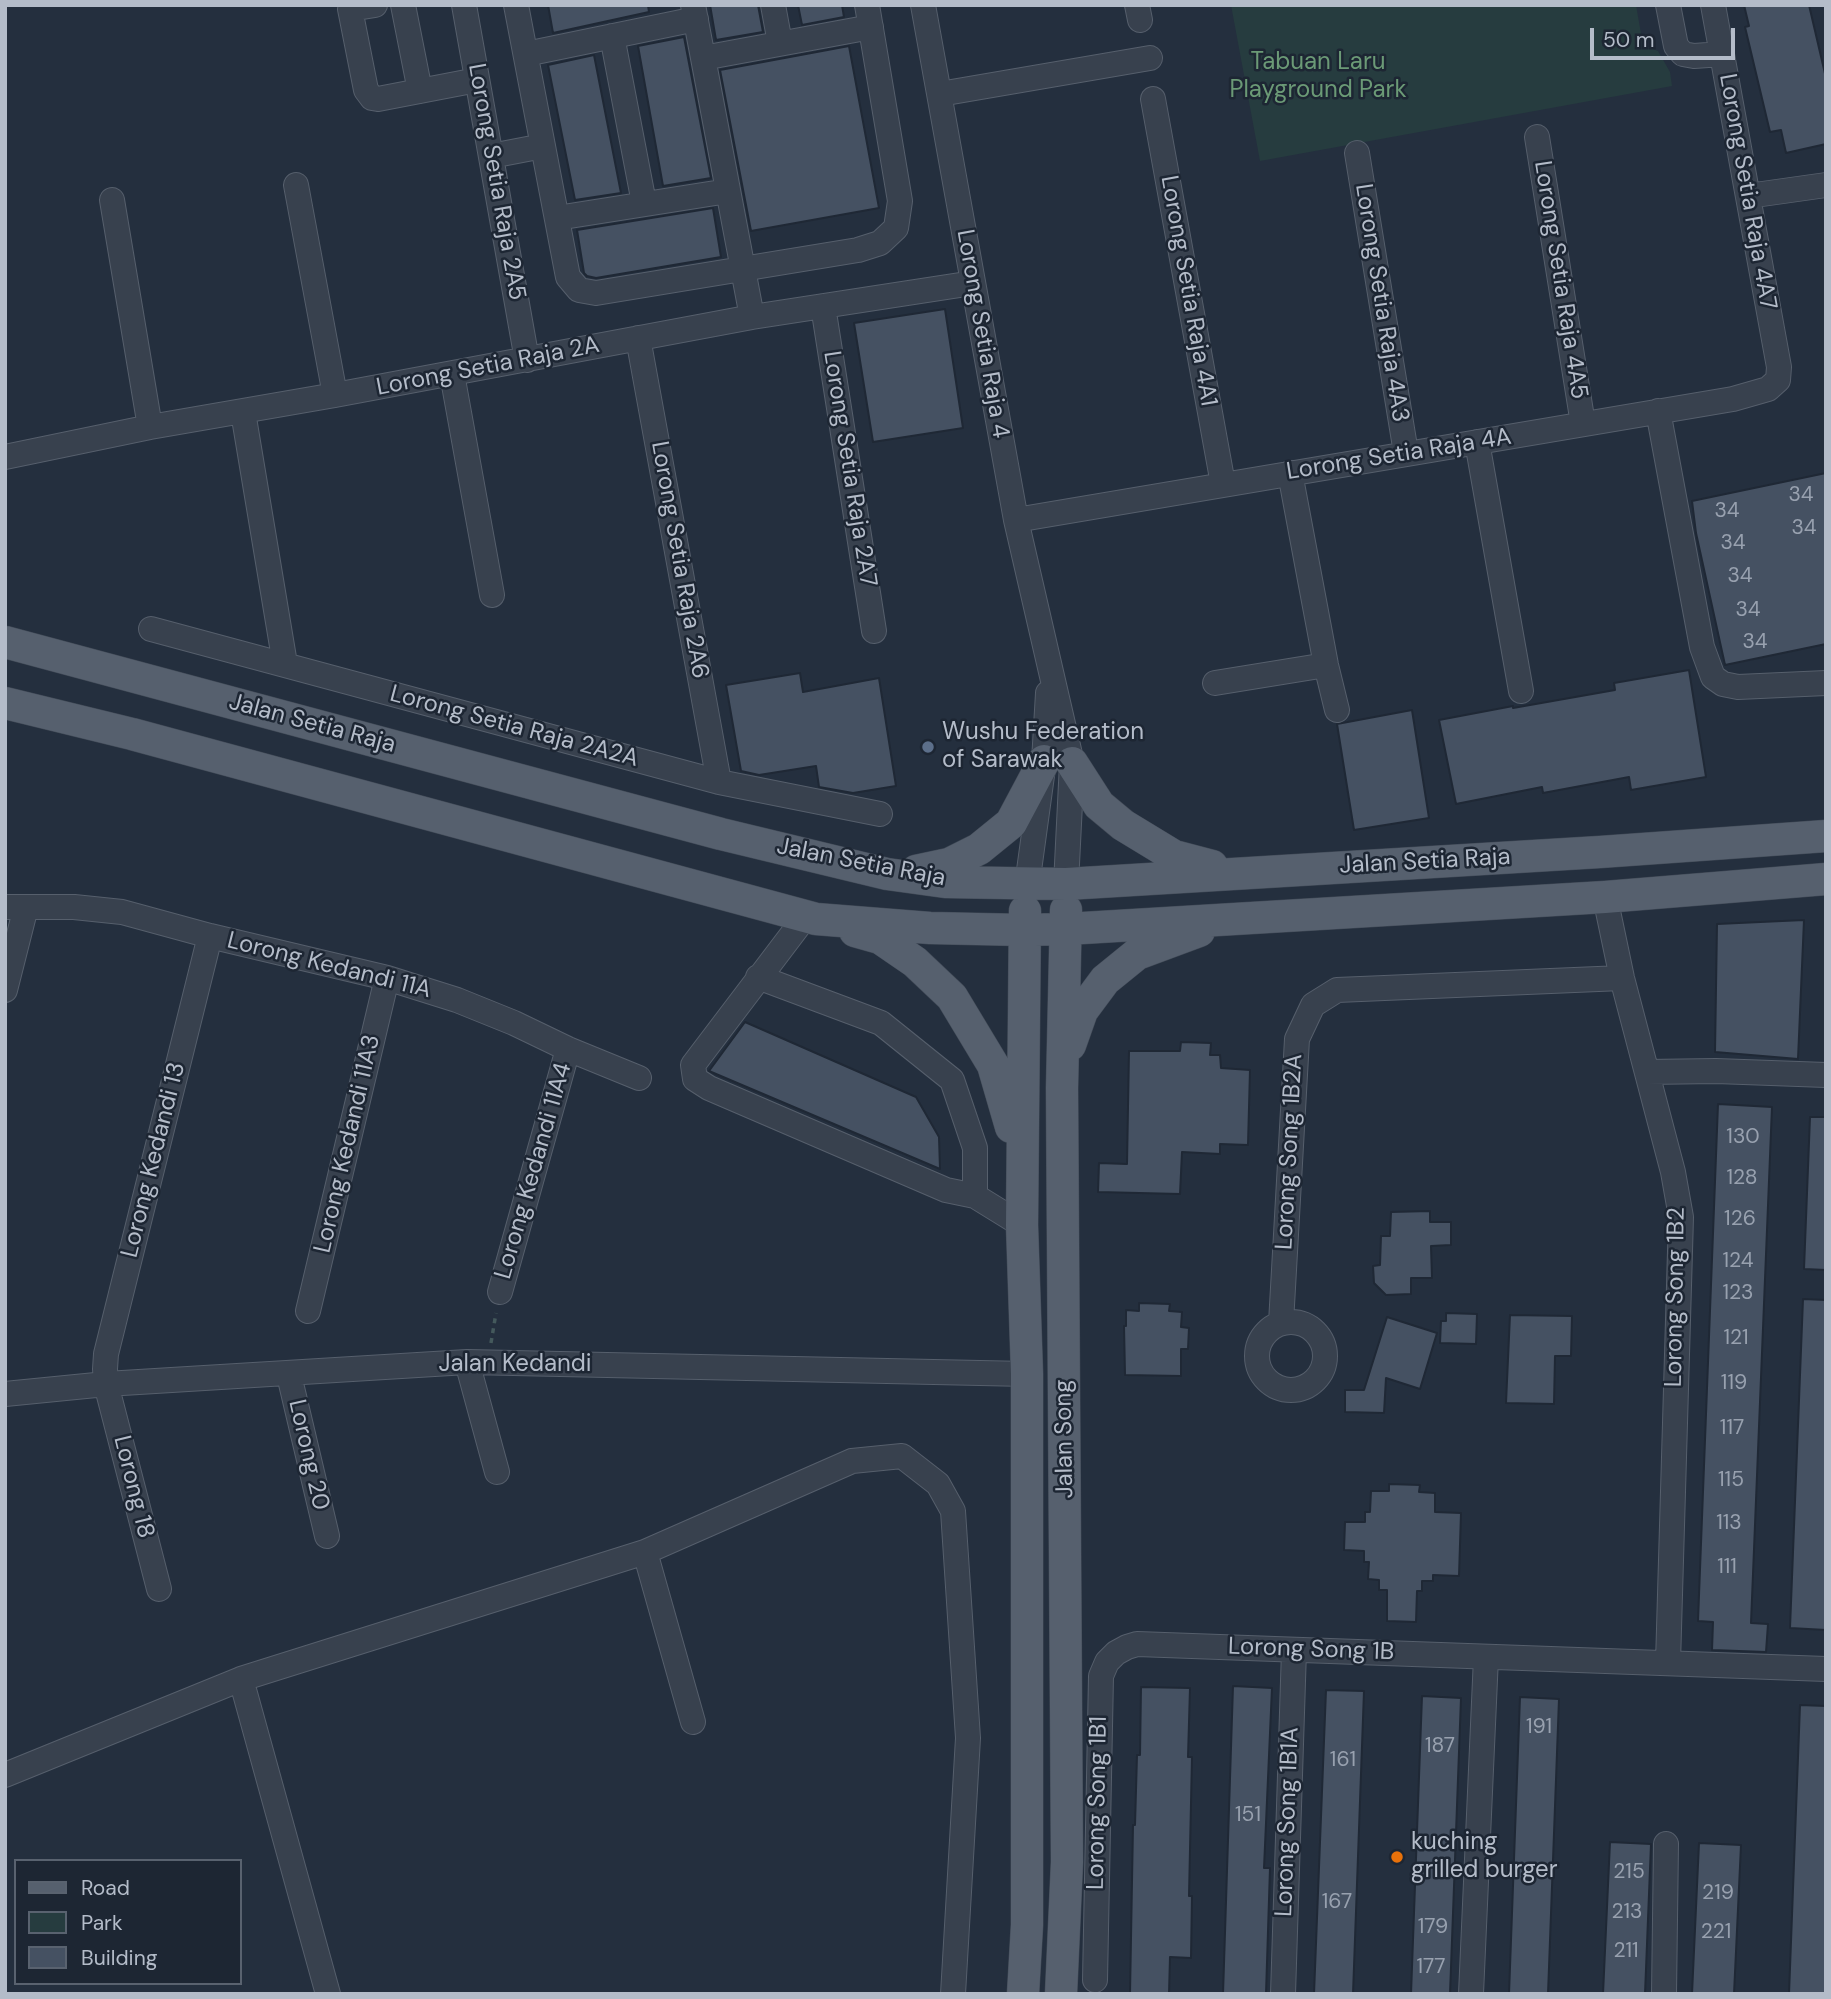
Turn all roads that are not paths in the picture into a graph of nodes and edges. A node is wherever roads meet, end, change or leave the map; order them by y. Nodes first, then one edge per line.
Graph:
1 (402, 5) edge
2 (464, 5) edge
3 (516, 5) edge
4 (773, 5) edge
5 (923, 5) edge
6 (1668, 5) edge
7 (1713, 5) edge
8 (358, 7) edge
9 (694, 12) edge
10 (869, 16) edge
11 (612, 36) junction
12 (780, 43) junction
13 (526, 54) junction
14 (1721, 54) junction
15 (703, 58) junction
16 (1150, 58) dead end
17 (477, 80) junction
18 (420, 91) junction
19 (940, 94) junction
20 (1153, 99) dead end
21 (1537, 137) dead end
22 (543, 146) junction
23 (1357, 153) dead end
24 (491, 156) junction
25 (296, 186) dead end
26 (1826, 186) edge
27 (728, 191) junction
28 (1748, 196) junction
29 (112, 200) dead end
30 (644, 203) junction
31 (557, 218) junction
32 (742, 269) junction
33 (973, 283) junction
34 (823, 306) junction
35 (751, 317) junction
36 (638, 338) junction
37 (527, 360) junction
38 (452, 374) junction
39 (1778, 380) joint
40 (335, 395) junction
41 (1658, 411) junction
42 (243, 412) junction
43 (1583, 424) junction
44 (150, 426) junction
45 (1477, 442) junction
46 (1406, 453) junction
47 (5, 457) edge
48 (1290, 472) junction
49 (1223, 484) junction
50 (1016, 520) junction
51 (492, 595) dead end
52 (151, 629) dead end
53 (874, 631) dead end
54 (5, 642) edge
55 (285, 664) junction
56 (1326, 665) junction
57 (5, 683) edge
58 (1215, 683) dead end
59 (1826, 683) edge
60 (1521, 691) dead end
61 (5, 703) edge
62 (1337, 710) dead end
63 (132, 734) junction
64 (1058, 762) junction
65 (719, 782) junction
66 (880, 814) dead end
67 (1826, 836) edge
68 (1242, 872) junction
69 (887, 874) junction
70 (1826, 879) edge
71 (1066, 884) junction
72 (1027, 885) junction
73 (1605, 897) junction
74 (16, 907) edge
75 (811, 917) junction
76 (1244, 918) junction
77 (1066, 929) junction
78 (1024, 930) junction
79 (210, 936) junction
80 (758, 977) junction
81 (387, 978) junction
82 (1622, 978) junction
83 (5, 990) edge
84 (568, 1049) junction
85 (1647, 1072) junction
86 (1826, 1075) edge
87 (639, 1078) dead end
88 (1062, 1088) junction
89 (1022, 1173) junction
90 (975, 1196) junction
91 (1063, 1213) junction
92 (1022, 1225) junction
93 (500, 1292) road end
94 (308, 1311) dead end
95 (1281, 1323) dead end
96 (467, 1362) junction
97 (1027, 1374) junction
98 (289, 1375) junction
99 (106, 1384) junction
100 (5, 1394) edge
101 (497, 1472) dead end
102 (327, 1535) dead end
103 (645, 1552) junction
104 (159, 1589) dead end
105 (1136, 1644) joint
106 (1294, 1650) junction
107 (1486, 1657) junction
108 (1668, 1663) junction
109 (1826, 1669) edge
110 (241, 1679) junction
111 (693, 1722) dead end
112 (5, 1775) edge
113 (1666, 1844) dead end
114 (1095, 1980) dead end
115 (328, 1994) edge
116 (953, 1994) edge
117 (1023, 1994) edge
118 (1061, 1994) edge
119 (1283, 1994) edge
120 (1471, 1994) edge
121 (1664, 1994) edge

1 - 18 street
2 - 17 street, Lorong Setia Raja 2A5
3 - 13 street
4 - 12 street
5 - 19 street, Lorong Setia Raja 4
6 - 14 street
7 - 14 street, Lorong Setia Raja 4A7
8 - 18 street
9 - 11 street
9 - 15 street
10 - 12 street
10 - 32 street
11 - 13 street
11 - 30 street
12 - 15 street
13 - 22 street
14 - 28 street, Lorong Setia Raja 4A7
15 - 27 street
16 - 19 street
17 - 18 street
17 - 24 street, Lorong Setia Raja 2A5
19 - 33 street, Lorong Setia Raja 4
20 - 49 street, Lorong Setia Raja 4A1
21 - 43 street, Lorong Setia Raja 4A5
22 - 24 street
22 - 31 street
23 - 46 street, Lorong Setia Raja 4A3
24 - 37 street, Lorong Setia Raja 2A5
25 - 40 street
26 - 28 street
27 - 30 street
27 - 32 street
28 - 39 street, Lorong Setia Raja 4A7
29 - 44 street
30 - 31 street
31 - 32 street
32 - 35 street
33 - 34 street, Lorong Setia Raja 2A
33 - 50 street, Lorong Setia Raja 4
34 - 35 street, Lorong Setia Raja 2A
34 - 53 street, Lorong Setia Raja 2A7
35 - 36 street, Lorong Setia Raja 2A
36 - 37 street, Lorong Setia Raja 2A
36 - 65 street, Lorong Setia Raja 2A6
37 - 38 street, Lorong Setia Raja 2A
38 - 40 street, Lorong Setia Raja 2A
38 - 51 street
39 - 41 street, Lorong Setia Raja 4A
40 - 42 street, Lorong Setia Raja 2A
41 - 43 street, Lorong Setia Raja 4A
41 - 59 street
42 - 44 street, Lorong Setia Raja 2A
42 - 55 street
43 - 45 street, Lorong Setia Raja 4A
44 - 47 street, Lorong Setia Raja 2A
45 - 46 street, Lorong Setia Raja 4A
45 - 60 street
46 - 48 street, Lorong Setia Raja 4A
48 - 49 street, Lorong Setia Raja 4A
48 - 56 street
49 - 50 street, Lorong Setia Raja 4A
50 - 64 street, Lorong Setia Raja 4
52 - 55 street, Lorong Setia Raja 2A2A
54 - 69 main road, Jalan Setia Raja
55 - 65 street, Lorong Setia Raja 2A2A
56 - 58 street
56 - 62 street
57 - 63 main road
61 - 63 main road, Jalan Setia Raja
63 - 75 main road, Jalan Setia Raja
64 - 68 main road
64 - 69 main road
64 - 71 street, Lorong Setia Raja 4
64 - 72 street, Lorong Setia Raja 4
65 - 66 street, Lorong Setia Raja 2A2A
67 - 68 main road, Jalan Setia Raja
68 - 71 main road, Jalan Setia Raja
69 - 72 main road, Jalan Setia Raja
70 - 73 main road, Jalan Setia Raja
71 - 72 main road, Jalan Setia Raja
71 - 77 main road, Jalan Song
72 - 78 main road, Jalan Song
73 - 76 main road, Jalan Setia Raja
73 - 82 street, Lorong Song 1B2
74 - 79 street, Lorong Kedandi 11A
74 - 83 street
75 - 78 main road, Jalan Setia Raja
75 - 80 street
75 - 89 main road
76 - 77 main road, Jalan Setia Raja
76 - 88 main road
77 - 78 main road, Jalan Setia Raja
77 - 88 main road, Jalan Song
78 - 89 main road, Jalan Song
79 - 81 street, Lorong Kedandi 11A
79 - 99 street, Lorong Kedandi 13
80 - 90 street
80 - 90 street
81 - 84 street, Lorong Kedandi 11A
81 - 94 street, Lorong Kedandi 11A3
82 - 85 street, Lorong Song 1B2
82 - 95 street, Lorong Song 1B2A
84 - 87 street, Lorong Kedandi 11A
84 - 93 street, Lorong Kedandi 11A4
85 - 86 street
85 - 108 street, Lorong Song 1B2
88 - 91 main road, Jalan Song
89 - 92 main road, Jalan Song
90 - 92 street
91 - 97 main road
91 - 118 main road, Jalan Song
92 - 97 main road, Jalan Song
96 - 97 street, Jalan Kedandi
96 - 98 street, Jalan Kedandi
96 - 101 street
97 - 117 main road, Jalan Song
98 - 99 street, Jalan Kedandi
98 - 102 street, Lorong 20
99 - 100 street, Jalan Kedandi
99 - 104 street, Lorong 18
103 - 110 street
103 - 111 street
103 - 116 street
105 - 106 street, Lorong Song 1B
105 - 114 street, Lorong Song 1B1
106 - 107 street, Lorong Song 1B
106 - 119 street, Lorong Song 1B1A
107 - 108 street, Lorong Song 1B
107 - 120 street
108 - 109 street, Lorong Song 1B
110 - 112 street
110 - 115 street
113 - 121 street

